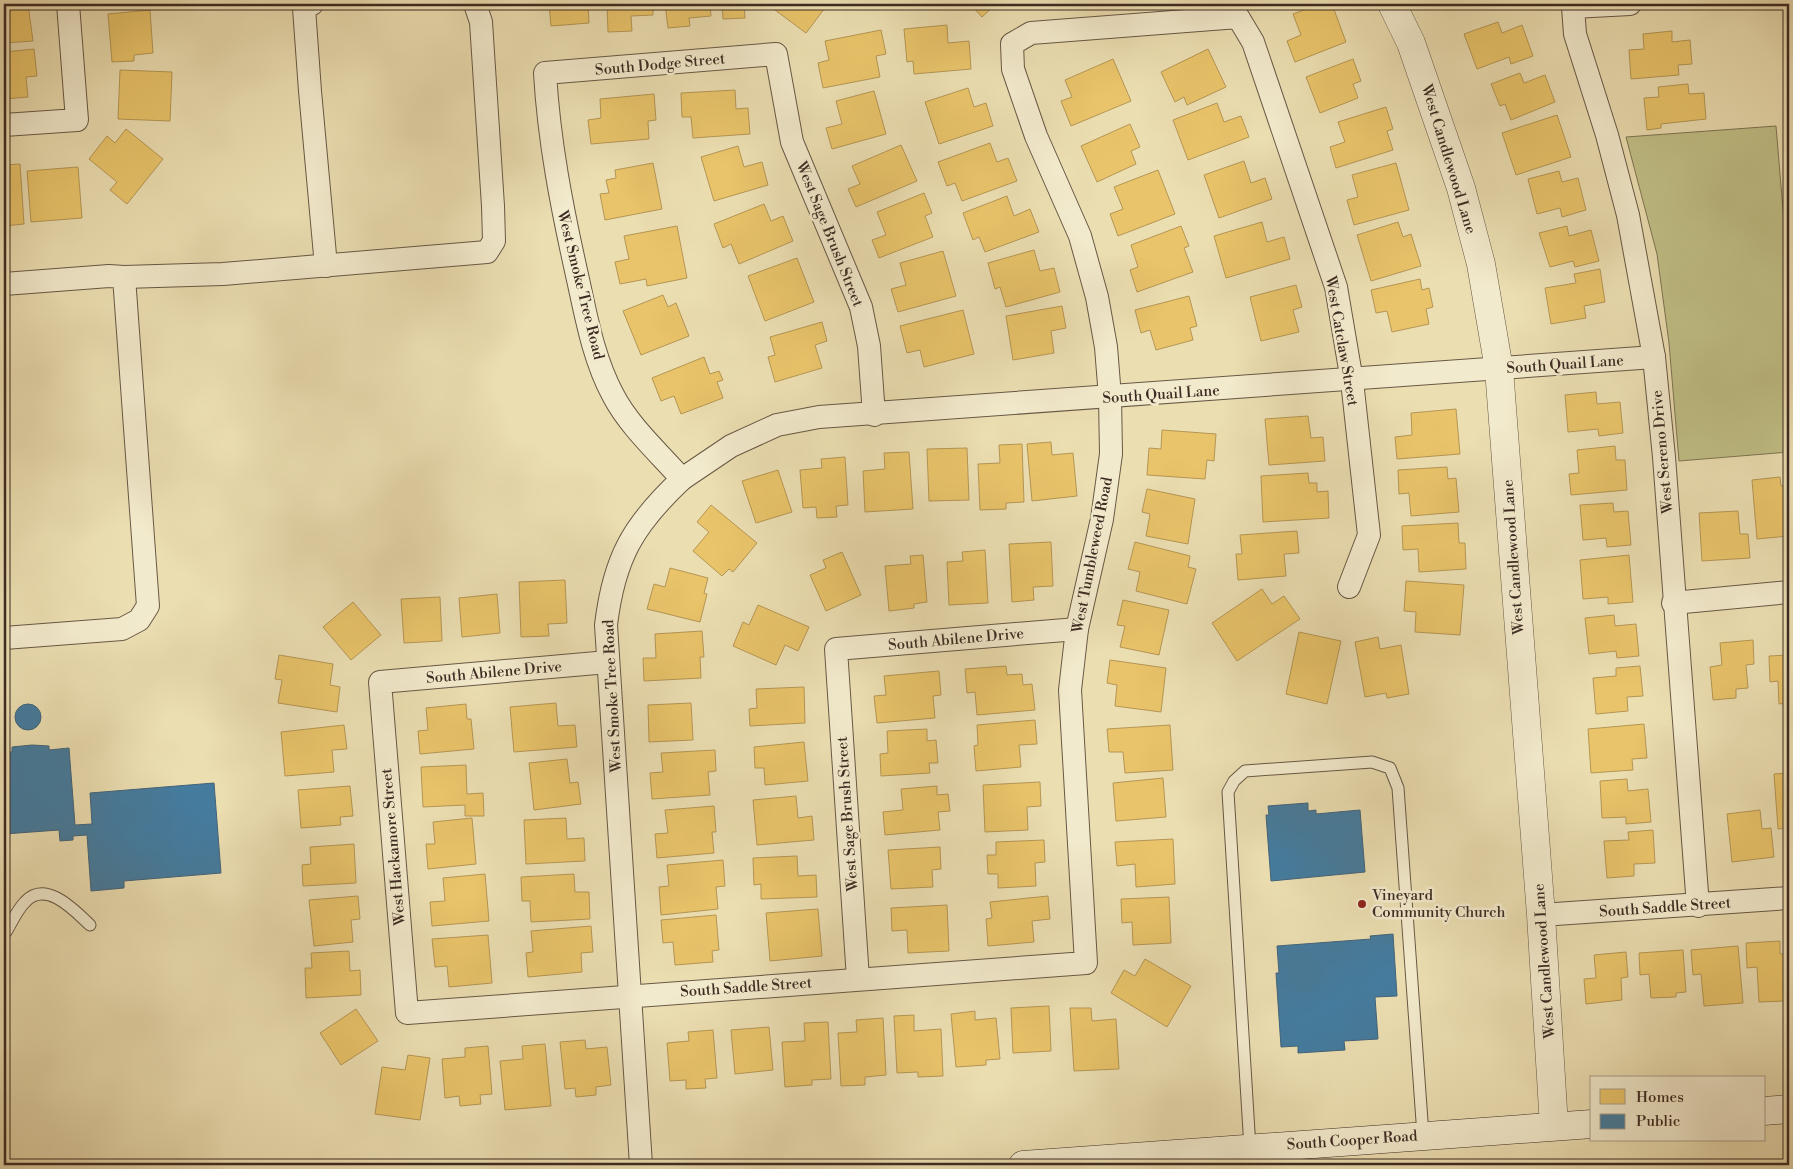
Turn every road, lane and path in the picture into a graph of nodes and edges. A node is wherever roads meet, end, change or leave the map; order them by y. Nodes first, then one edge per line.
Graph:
1 (68, 4) edge
2 (312, 4) edge
3 (475, 4) edge
4 (1392, 4) edge
5 (1630, 4) edge
6 (1238, 17) joint
7 (776, 54) joint
8 (545, 73) joint
9 (4, 125) edge
10 (326, 266) junction
11 (124, 278) junction
12 (4, 284) edge
13 (1654, 357) junction
14 (1499, 369) junction
15 (1352, 380) junction
16 (1110, 397) junction
17 (874, 414) junction
18 (682, 479) junction
19 (1349, 587) dead end
20 (1789, 592) edge
21 (1673, 602) junction
22 (1077, 629) junction
23 (4, 638) edge
24 (836, 649) joint
25 (608, 662) junction
26 (380, 682) joint
27 (1789, 898) edge
28 (1698, 906) junction
29 (1541, 915) junction
30 (90, 925) dead end
31 (6, 932) dead end
32 (1086, 962) joint
33 (858, 979) junction
34 (631, 996) junction
35 (407, 1013) joint
36 (1789, 1109) edge
37 (1766, 1111) edge
38 (1590, 1124) edge
39 (1554, 1126) junction
40 (1424, 1134) junction
41 (1250, 1148) junction
42 (641, 1165) edge
43 (1023, 1165) edge

1 - 9 street
2 - 10 street
3 - 10 street
4 - 14 street, West Candlewood Lane
5 - 13 street, West Sereno Drive
6 - 15 street, West Catclaw Street
6 - 16 street, West Tumbleweed Road
7 - 8 street, South Dodge Street
7 - 17 street, West Sage Brush Street
8 - 18 street, West Smoke Tree Road
10 - 11 street
11 - 12 street
11 - 23 street
13 - 14 street, South Quail Lane
13 - 21 street, West Sereno Drive
14 - 15 street, South Quail Lane
14 - 29 street, West Candlewood Lane
15 - 16 street, South Quail Lane
15 - 19 street, West Catclaw Street
16 - 17 street, South Quail Lane
16 - 22 street, West Tumbleweed Road
17 - 18 street, South Quail Lane
18 - 25 street, West Smoke Tree Road
20 - 21 street
21 - 28 street, West Sereno Drive
22 - 24 street, South Abilene Drive
22 - 32 street, West Tumbleweed Road
24 - 33 street, West Sage Brush Street
25 - 26 street, South Abilene Drive
25 - 34 street, West Smoke Tree Road
26 - 35 street, West Hackamore Street
27 - 28 street, South Saddle Street
28 - 29 street, South Saddle Street
29 - 39 street, West Candlewood Lane
30 - 31 lane
32 - 33 street, South Saddle Street
33 - 34 street, South Saddle Street
34 - 35 street, South Saddle Street
34 - 42 street, West Smoke Tree Road
36 - 37 street
38 - 39 street, South Cooper Road
39 - 40 street, South Cooper Road
40 - 41 street, South Cooper Road
40 - 41 lane
41 - 43 street, South Cooper Road

